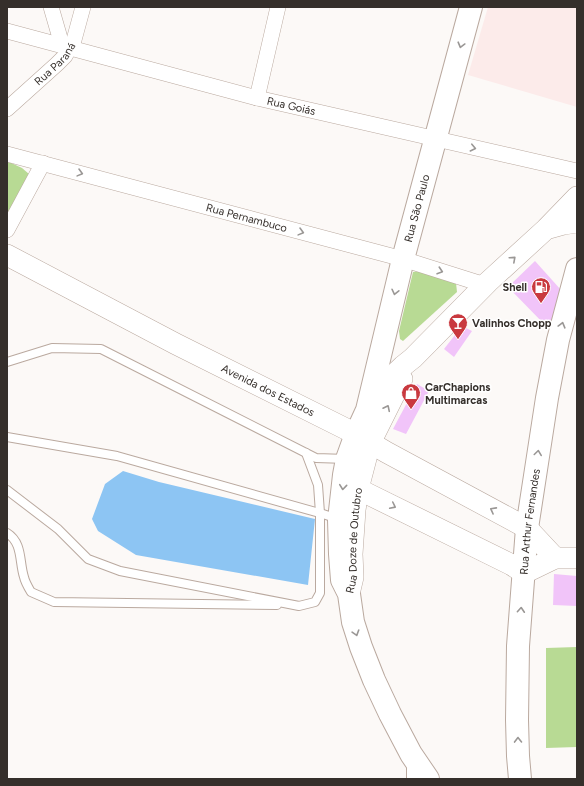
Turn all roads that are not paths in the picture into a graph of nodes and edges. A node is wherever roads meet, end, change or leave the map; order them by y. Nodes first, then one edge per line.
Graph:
1 (51, 7) edge
2 (83, 7) edge
3 (278, 7) edge
4 (471, 7) edge
5 (7, 31) edge
6 (66, 47) junction
7 (257, 98) junction
8 (7, 109) edge
9 (435, 139) junction
10 (7, 154) edge
11 (43, 163) junction
12 (577, 171) edge
13 (577, 197) edge
14 (577, 222) edge
15 (546, 229) junction
16 (7, 230) edge
17 (7, 255) edge
18 (403, 259) junction
19 (577, 269) edge
20 (484, 285) junction
21 (414, 358) junction
22 (7, 362) edge
23 (367, 410) junction
24 (7, 437) edge
25 (363, 439) junction
26 (306, 453) junction
27 (348, 459) junction
28 (358, 489) junction
29 (7, 490) edge
30 (329, 516) junction
31 (527, 528) junction
32 (7, 534) edge
33 (555, 558) junction
34 (577, 558) edge
35 (524, 572) junction
36 (349, 594) junction
37 (299, 606) junction
38 (411, 754) junction
39 (412, 779) edge
40 (428, 779) edge
41 (520, 779) edge

1 - 6 street
2 - 6 street, Rua Paraná
3 - 7 street
4 -> 9 main road, Rua São Paulo
5 - 6 street, Rua Goiás
6 - 7 street, Rua Goiás
6 - 8 street, Rua Paraná
7 - 9 street, Rua Goiás
9 -> 12 street, Rua Goiás
9 - 18 main road, Rua São Paulo
10 - 11 street, Rua Pernambuco
11 - 16 street
11 -> 18 street, Rua Pernambuco
13 - 15 main road
14 - 15 main road, Rua Doze de Outubro
20 -> 15 main road, Rua Doze de Outubro
17 - 25 main road, Avenida dos Estados
18 -> 20 street, Rua Pernambuco
18 -> 23 main road, Rua São Paulo
31 -> 19 main road, Rua Arthur Fernandes
20 - 21 main road, Rua Doze de Outubro
21 - 23 main road, Rua Doze de Outubro
25 -> 21 main road, Rua Doze de Outubro
22 - 26 lane
23 - 25 main road, Rua Doze de Outubro
24 - 30 lane
25 - 27 main road, Rua Doze de Outubro
25 - 28 main road, Rua Doze de Outubro
31 -> 25 main road, Avenida dos Estados
26 - 27 lane
26 - 30 lane
27 -> 30 main road, Rua Doze de Outubro
28 -> 35 main road
28 - 36 main road, Rua Doze de Outubro
29 - 37 lane
30 - 36 main road, Rua Doze de Outubro
30 - 37 lane
31 - 33 main road, Avenida dos Estados
31 - 35 main road, Rua Arthur Fernandes
32 - 37 lane
33 - 34 main road
33 - 35 main road
41 -> 35 main road, Rua Arthur Fernandes
36 -> 38 main road
38 - 39 lane
38 - 40 main road

